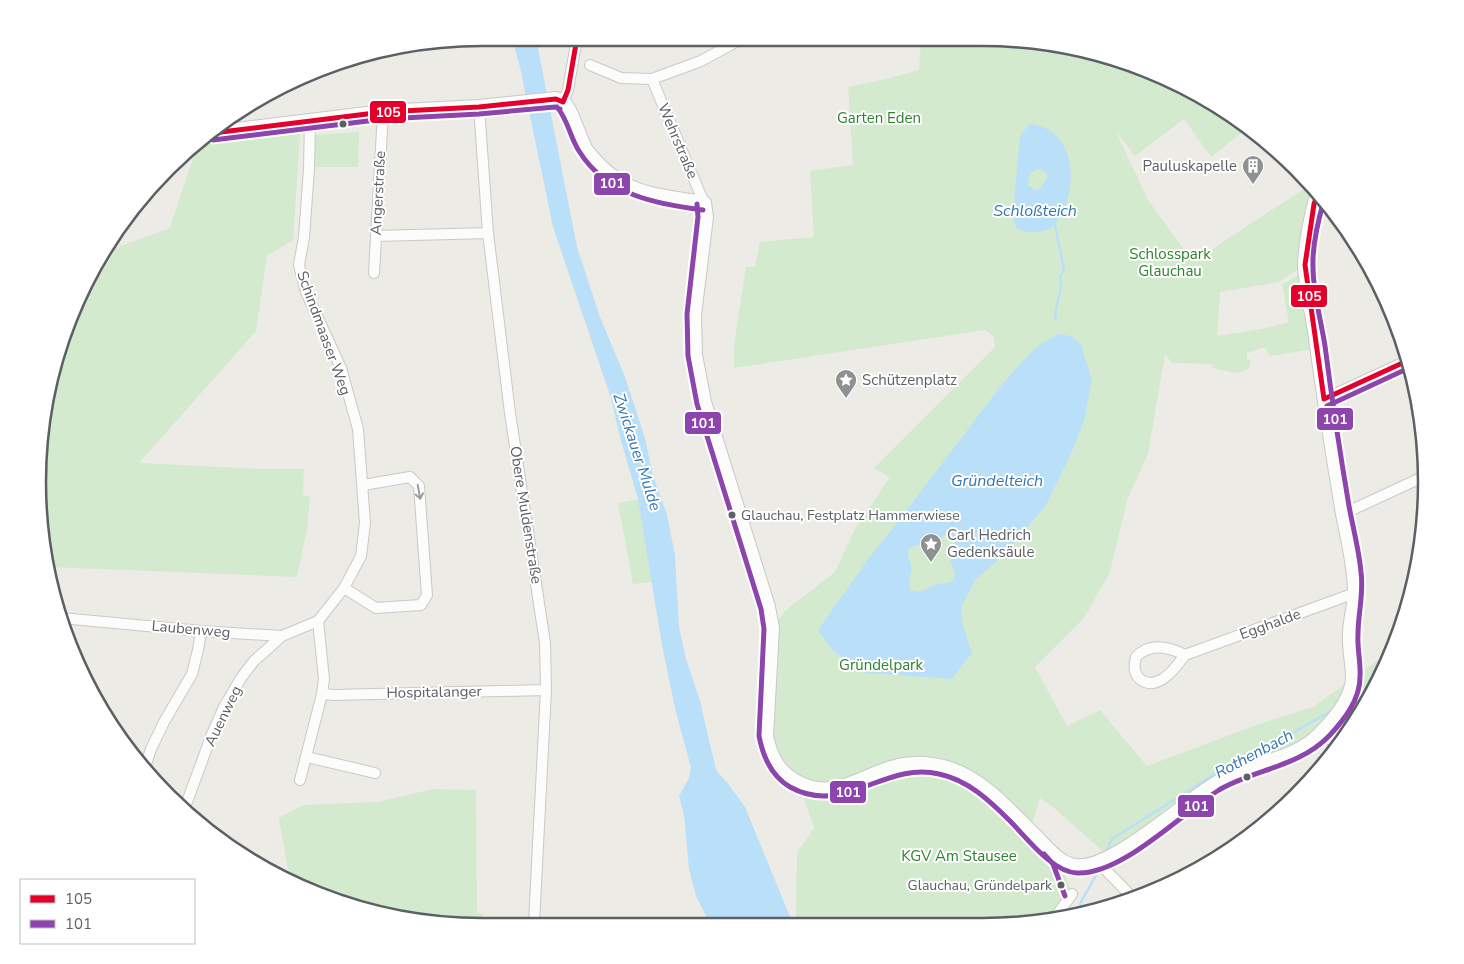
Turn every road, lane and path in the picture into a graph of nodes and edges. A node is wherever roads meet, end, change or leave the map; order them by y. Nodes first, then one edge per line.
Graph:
1 (576, 46) edge
2 (728, 46) edge
3 (590, 65) dead end
4 (652, 79) junction
5 (560, 100) junction
6 (479, 107) junction
7 (383, 112) junction
8 (310, 121) junction
9 (222, 133) edge
10 (1316, 202) edge
11 (704, 203) junction
12 (488, 234) junction
13 (376, 236) junction
14 (374, 273) dead end
15 (1401, 364) edge
16 (1324, 400) junction
17 (1418, 479) edge
18 (363, 485) junction
19 (1343, 514) junction
20 (344, 588) junction
21 (1355, 593) junction
22 (68, 619) edge
23 (318, 621) junction
24 (201, 631) junction
25 (282, 636) junction
26 (1186, 655) junction
27 (546, 690) junction
28 (322, 694) junction
29 (1322, 733) junction
30 (1334, 739) edge
31 (307, 757) junction
32 (147, 761) edge
33 (375, 773) dead end
34 (300, 780) dead end
35 (187, 802) edge
36 (1099, 863) junction
37 (1128, 893) edge
38 (1072, 894) dead end
39 (1060, 910) edge
40 (534, 918) edge

1 - 5 street
2 - 4 street
3 - 4 street
4 - 11 street, Wehrstraße
5 - 6 street
5 - 11 street, Wehrstraße
6 - 7 street
6 - 12 street, Obere Muldenstraße
7 - 8 street
7 - 13 street, Angerstraße
8 - 9 street
8 - 18 street, Schindmaaser Weg
10 - 16 street
11 - 36 street, Wehrstraße
12 - 13 street
12 - 27 street, Obere Muldenstraße
13 - 14 street, Angerstraße
15 - 16 street
16 - 19 street
17 - 19 street
18 - 20 street, Schindmaaser Weg
18 -> 20 street
19 - 21 street
20 - 23 street, Schindmaaser Weg
21 - 26 street, Egghalde
21 - 29 street
22 - 24 street, Laubenweg
23 - 25 street, Laubenweg
23 - 28 street
24 - 25 street, Laubenweg
24 - 32 street
25 - 35 street, Auenweg
26 - 26 street, Egghalde
27 - 28 street, Hospitalanger
27 - 40 street, Obere Muldenstraße
28 - 31 street
29 - 30 street
29 - 36 street
31 - 33 street
31 - 34 street
36 - 37 street
38 - 39 street

